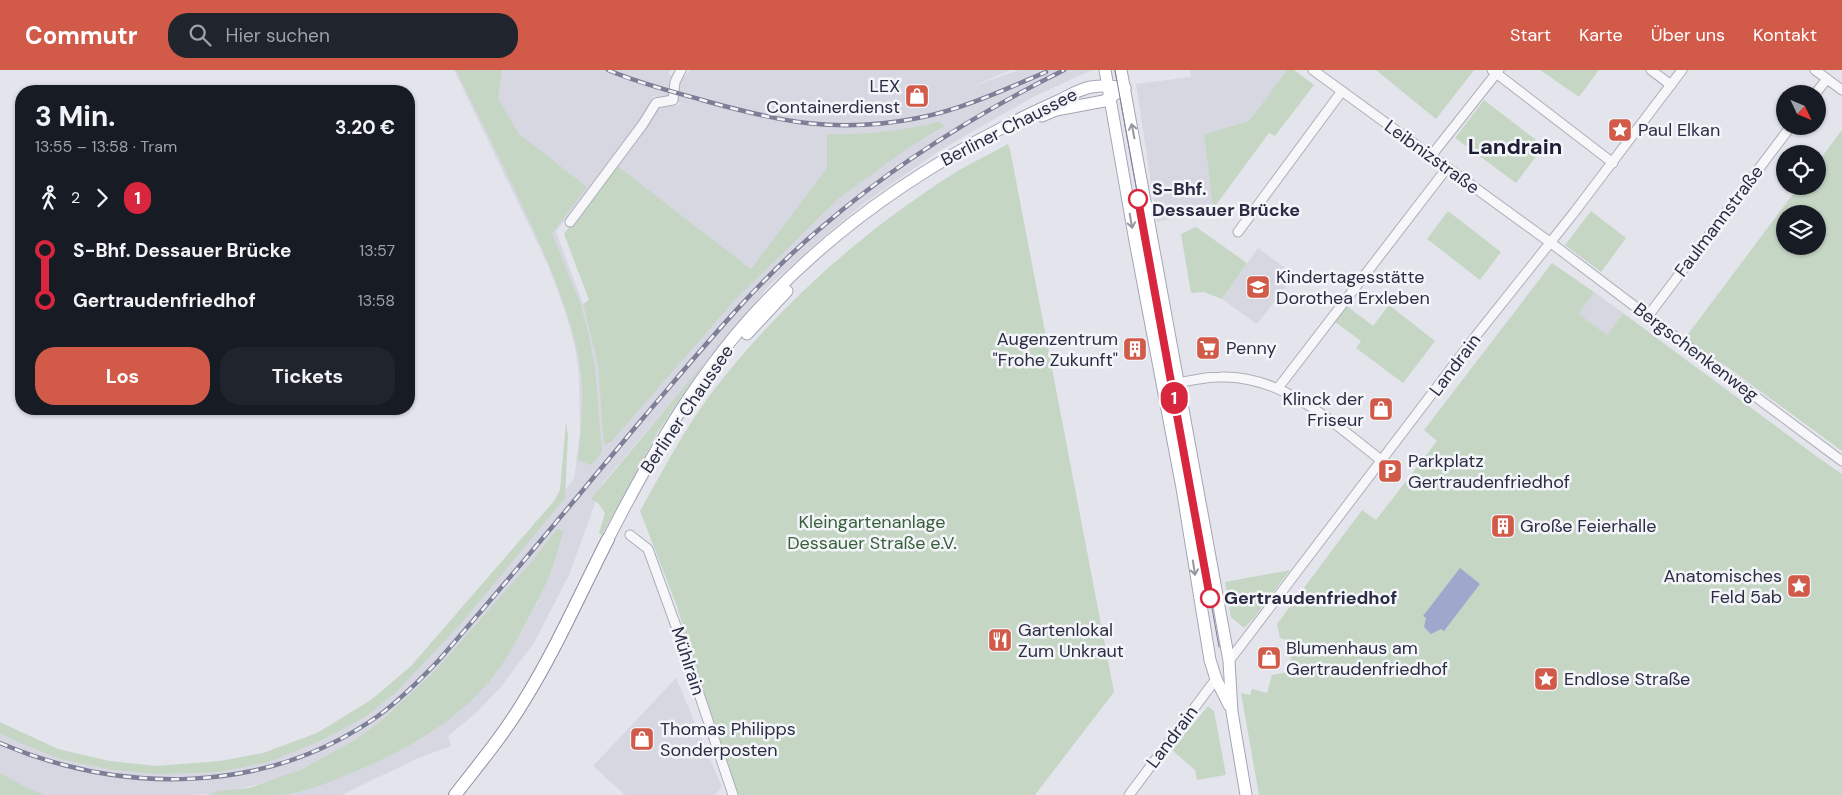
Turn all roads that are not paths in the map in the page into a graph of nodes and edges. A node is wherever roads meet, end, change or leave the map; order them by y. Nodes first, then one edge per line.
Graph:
1 (681, 70) edge
2 (1105, 70) edge
3 (1122, 70) edge
4 (1314, 70) edge
5 (1651, 70) edge
6 (1682, 70) edge
7 (1815, 70) edge
8 (1495, 71) edge
9 (1827, 79) junction
10 (1671, 85) junction
11 (1822, 85) edge
12 (1091, 87) junction
13 (1125, 88) junction
14 (1842, 90) edge
15 (1342, 91) junction
16 (1109, 92) junction
17 (1784, 135) edge
18 (1431, 156) junction
19 (1613, 163) junction
20 (1447, 168) junction
21 (570, 222) dead end
22 (1238, 232) dead end
23 (1551, 242) junction
24 (1648, 316) junction
25 (1178, 383) junction
26 (1278, 388) junction
27 (1381, 460) junction
28 (1842, 461) edge
29 (630, 536) dead end
30 (612, 540) junction
31 (1208, 650) junction
32 (1229, 661) junction
33 (1216, 679) junction
34 (1232, 712) junction
35 (455, 795) edge
36 (463, 795) edge
37 (733, 795) edge
38 (1129, 795) edge
39 (1246, 795) edge

1 - 21 street
2 - 12 main road
2 - 16 main road
3 - 13 main road
4 - 15 street, Leibnizstraße
5 - 10 street
6 - 10 street, Landrain
7 - 9 street
8 - 18 street
8 - 19 street
9 - 11 street
9 - 14 street
10 - 19 street, Landrain
12 - 16 main road, Berliner Chaussee
12 - 30 main road, Berliner Chaussee
13 - 16 main road, Berliner Chaussee
25 -> 13 main road
15 - 18 street, Leibnizstraße
15 - 22 street
16 - 30 main road, Berliner Chaussee
16 -> 31 main road
17 - 24 street, Faulmannstraße
18 - 20 street, Leibnizstraße
19 - 23 street, Landrain
20 - 23 street, Leibnizstraße
20 - 26 street
23 - 24 street, Bergschenkenweg
23 - 27 street, Landrain
24 - 28 street, Bergschenkenweg
25 - 26 street
25 - 32 main road
26 - 27 street
27 - 32 street, Landrain
29 - 37 street, Mühlrain
30 - 35 highway, Berliner Chaussee
30 - 36 highway, Berliner Chaussee
31 - 32 main road
31 - 33 main road
32 - 33 main road
32 - 34 main road
33 - 34 main road
33 - 38 street, Landrain
34 - 39 main road

